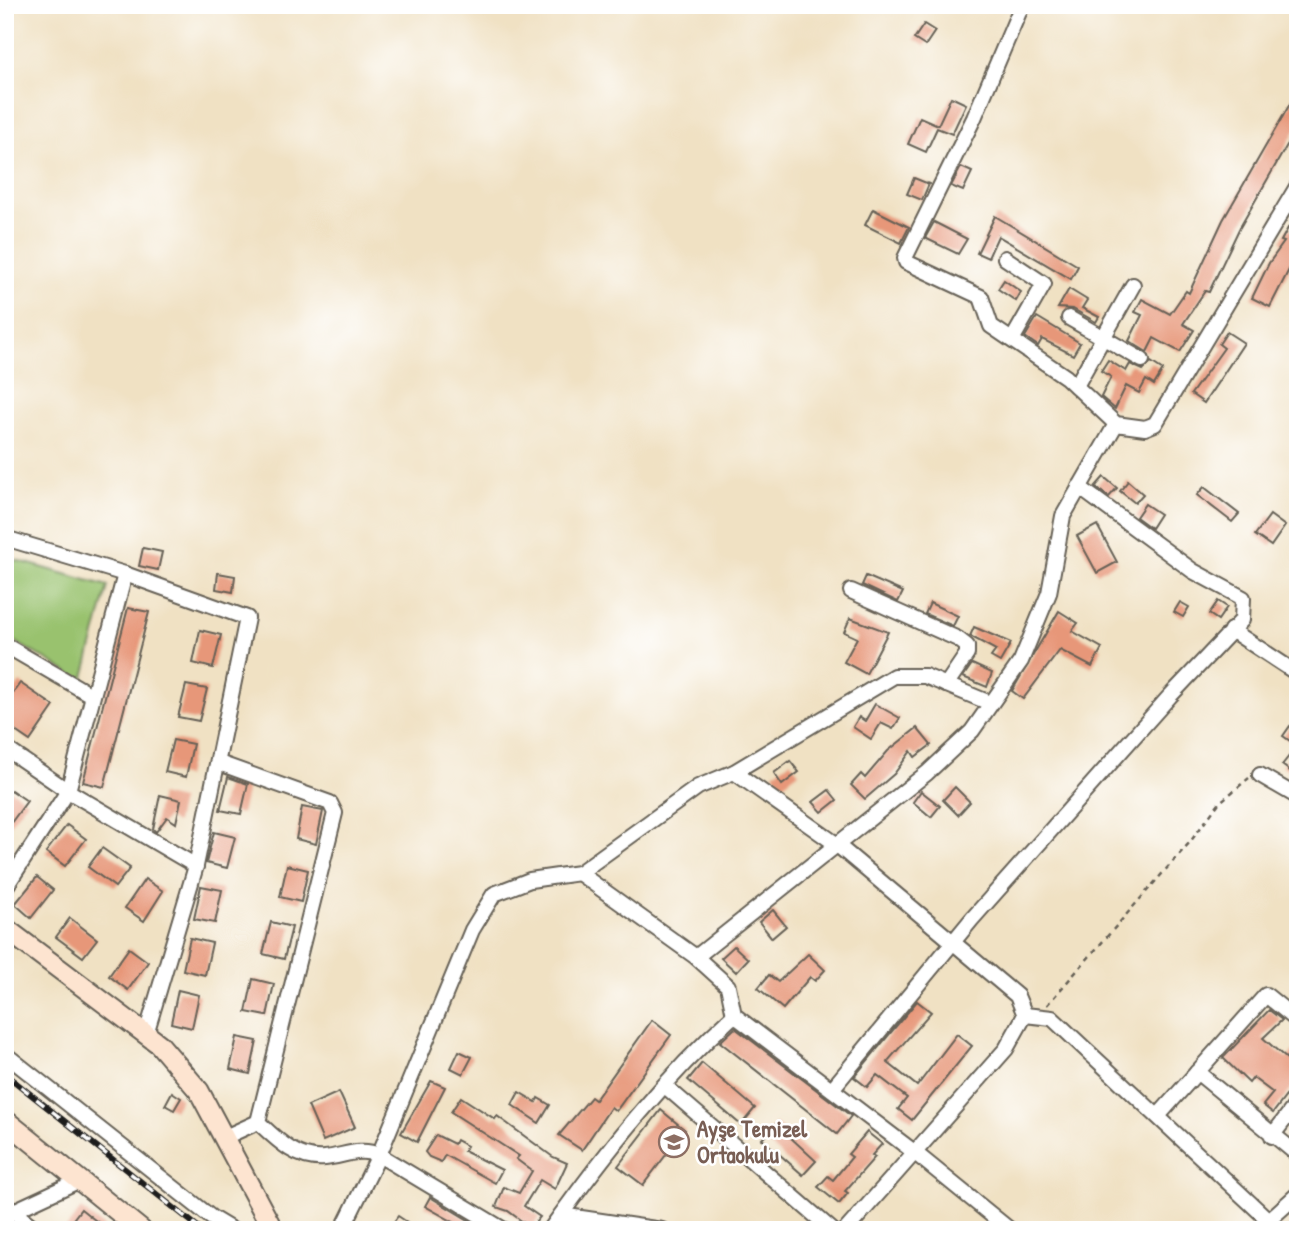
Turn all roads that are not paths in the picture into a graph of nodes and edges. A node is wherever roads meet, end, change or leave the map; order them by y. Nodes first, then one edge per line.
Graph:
1 (1022, 5) edge
2 (1298, 185) edge
3 (1005, 258) dead end
4 (1133, 285) dead end
5 (1069, 318) dead end
6 (1103, 338) junction
7 (1012, 340) junction
8 (1142, 360) dead end
9 (1076, 386) junction
10 (1116, 424) junction
11 (1079, 487) junction
12 (5, 538) edge
13 (125, 574) junction
14 (851, 592) dead end
15 (1231, 630) junction
16 (5, 645) edge
17 (1298, 674) edge
18 (946, 685) junction
19 (91, 695) junction
20 (990, 703) junction
21 (5, 748) edge
22 (219, 763) junction
23 (734, 772) junction
24 (1260, 775) road end
25 (68, 790) junction
26 (1298, 797) edge
27 (836, 844) junction
28 (196, 866) junction
29 (579, 873) junction
30 (5, 888) edge
31 (5, 928) edge
32 (953, 945) junction
33 (696, 957) junction
34 (734, 1015) junction
35 (1025, 1015) junction
36 (1298, 1021) edge
37 (146, 1034) junction
38 (5, 1054) edge
39 (1196, 1072) junction
40 (665, 1086) junction
41 (832, 1089) junction
42 (1298, 1102) edge
43 (1157, 1116) junction
44 (5, 1120) edge
45 (258, 1122) junction
46 (1272, 1136) junction
47 (225, 1137) junction
48 (914, 1152) junction
49 (379, 1155) junction
50 (1298, 1155) edge
51 (78, 1181) junction
52 (1298, 1194) edge
53 (8, 1211) edge
54 (561, 1215) junction
55 (1268, 1226) edge
56 (346, 1228) edge
57 (37, 1230) edge
58 (141, 1230) edge
59 (232, 1230) edge
60 (272, 1230) edge
61 (503, 1230) edge
62 (550, 1230) edge
63 (662, 1230) edge
64 (832, 1230) edge
65 (846, 1230) edge
66 (1010, 1230) edge

1 - 7 street
2 - 10 street
3 - 7 street
4 - 6 street
5 - 6 street
6 - 8 street
6 - 9 street
7 - 9 street
9 - 10 street
10 - 11 street
11 - 15 street
11 - 20 street
12 - 13 street
13 - 19 street
13 - 22 street
14 - 18 street
15 - 17 street
15 - 32 street
16 - 19 street
18 - 20 street
18 - 23 street
19 - 25 street
20 - 27 street
21 - 25 street
22 - 28 street
22 - 45 street
23 - 27 street
23 - 29 street
24 - 26 street
25 - 28 street
25 - 30 street
27 - 32 street
27 - 33 street
28 - 37 street
29 - 33 street
29 - 49 street
31 - 37 street
32 - 35 street
32 - 41 street
33 - 34 street
34 - 40 street
34 - 41 street
35 - 43 street
35 - 48 street
36 - 39 street
37 - 47 street
38 - 59 street
39 - 43 street
39 - 46 street
40 - 54 street
40 - 64 street
41 - 48 street
42 - 46 street
43 - 55 street
44 - 51 street
45 - 47 street
45 - 49 street
46 - 50 street
47 - 60 street
48 - 65 street
48 - 66 street
49 - 56 street
49 - 61 street
51 - 53 street
51 - 58 street
52 - 55 street
53 - 57 street
54 - 62 street
54 - 63 street

